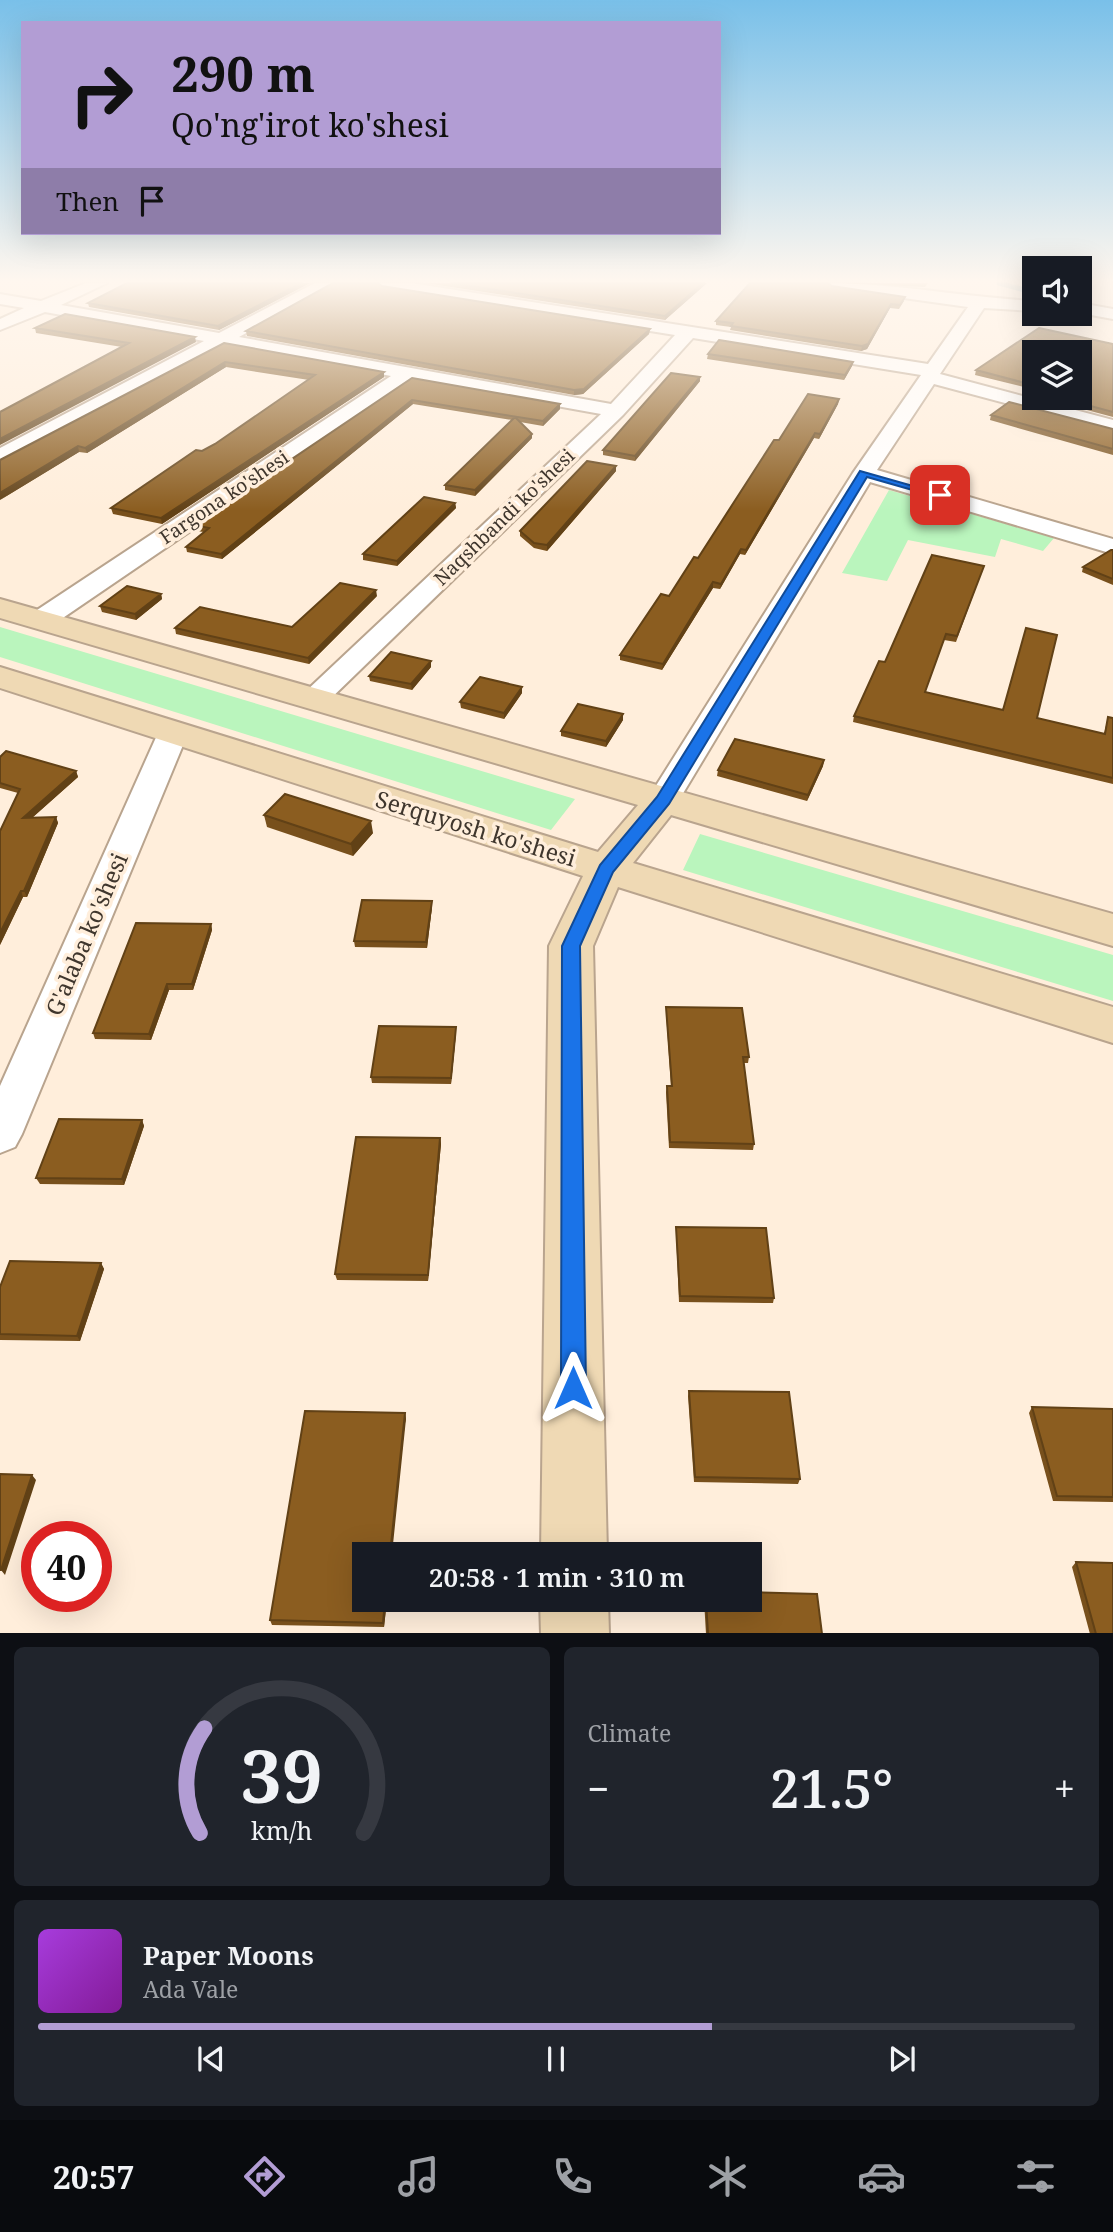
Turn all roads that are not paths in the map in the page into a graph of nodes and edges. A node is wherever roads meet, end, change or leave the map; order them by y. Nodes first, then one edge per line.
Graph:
1 (182, 359) edge
2 (328, 359) edge
3 (663, 359) edge
4 (848, 359) edge
5 (941, 359) edge
6 (407, 374) junction
7 (931, 374) junction
8 (616, 411) junction
9 (1113, 426) edge
10 (0, 457) edge
11 (864, 473) junction
12 (1113, 547) edge
13 (0, 608) edge
14 (41, 620) junction
15 (0, 677) edge
16 (314, 699) junction
17 (173, 733) junction
18 (663, 800) junction
19 (606, 869) junction
20 (1113, 930) edge
21 (1110, 1031) edge
22 (0, 1134) edge
23 (574, 1542) edge
24 (575, 1612) edge
25 (575, 1633) edge

1 - 10 street
2 - 6 street
3 - 8 street, Naqshbandi ko'shesi
4 - 7 street
5 - 7 street
6 - 8 street
6 - 14 street, Fargona ko'shesi
7 - 9 street
7 - 11 street
8 - 16 street, Naqshbandi ko'shesi
11 - 12 street
11 - 18 street
13 - 14 street
14 - 16 street
15 - 17 street, Serquyosh ko'shesi
16 - 18 street
17 - 19 street, Serquyosh ko'shesi
17 - 22 street, G'alaba ko'shesi
18 - 19 street
18 - 20 street
19 - 21 street, Serquyosh ko'shesi
19 - 23 street
24 - 25 street

